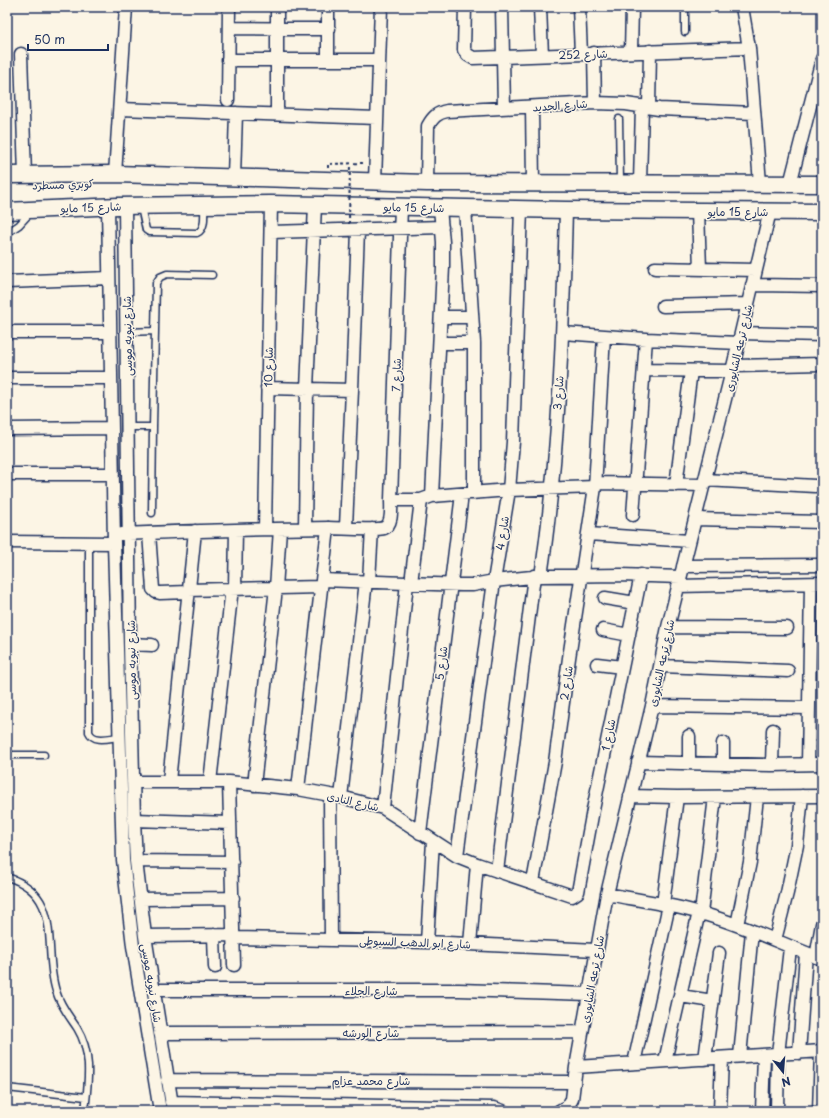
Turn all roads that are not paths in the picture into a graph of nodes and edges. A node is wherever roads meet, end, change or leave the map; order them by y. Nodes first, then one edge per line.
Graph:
1 (126, 7) edge
2 (229, 7) edge
3 (277, 7) edge
4 (328, 7) edge
5 (381, 7) edge
6 (465, 7) edge
7 (502, 7) edge
8 (540, 7) edge
9 (579, 7) edge
10 (632, 7) edge
11 (685, 7) edge
12 (742, 7) edge
13 (229, 28) junction
14 (277, 28) junction
15 (329, 28) junction
16 (685, 32) dead end
17 (748, 48) junction
18 (631, 52) junction
19 (650, 52) junction
20 (594, 53) junction
21 (21, 54) dead end
22 (580, 54) junction
23 (542, 55) junction
24 (503, 56) junction
25 (822, 59) edge
26 (228, 60) junction
27 (277, 60) junction
28 (328, 60) junction
29 (379, 60) junction
30 (228, 100) dead end
31 (595, 103) junction
32 (532, 107) junction
33 (646, 107) junction
34 (504, 108) junction
35 (120, 109) junction
36 (236, 113) junction
37 (754, 113) junction
38 (277, 114) junction
39 (377, 118) junction
40 (619, 119) dead end
41 (115, 174) junction
42 (7, 175) edge
43 (25, 175) junction
44 (234, 177) junction
45 (375, 181) junction
46 (427, 182) junction
47 (620, 182) junction
48 (533, 183) junction
49 (640, 183) junction
50 (760, 183) junction
51 (790, 184) junction
52 (822, 184) edge
53 (7, 185) edge
54 (7, 201) edge
55 (271, 204) junction
56 (35, 205) junction
57 (204, 205) junction
58 (315, 205) junction
59 (123, 206) junction
60 (401, 207) junction
61 (440, 208) junction
62 (465, 208) junction
63 (521, 209) junction
64 (566, 210) junction
65 (7, 211) edge
66 (698, 211) junction
67 (770, 211) junction
68 (822, 212) edge
69 (353, 227) junction
70 (442, 228) junction
71 (401, 229) junction
72 (314, 231) junction
73 (271, 232) junction
74 (7, 233) edge
75 (655, 268) dead end
76 (700, 269) junction
77 (756, 270) junction
78 (212, 274) dead end
79 (109, 278) junction
80 (7, 282) edge
81 (752, 285) junction
82 (822, 286) edge
83 (748, 304) junction
84 (663, 306) dead end
85 (441, 316) junction
86 (472, 317) junction
87 (154, 331) junction
88 (7, 332) edge
89 (110, 332) junction
90 (127, 332) junction
91 (563, 333) junction
92 (822, 335) edge
93 (604, 336) junction
94 (740, 338) junction
95 (646, 339) junction
96 (440, 343) junction
97 (474, 343) junction
98 (822, 364) edge
99 (733, 368) junction
100 (644, 370) junction
101 (691, 371) junction
102 (7, 378) edge
103 (111, 378) junction
104 (267, 388) junction
105 (307, 389) junction
106 (352, 390) junction
107 (128, 427) junction
108 (152, 427) junction
109 (112, 428) junction
110 (7, 429) edge
111 (7, 474) edge
112 (113, 474) junction
113 (704, 482) junction
114 (636, 484) junction
115 (596, 485) junction
116 (676, 485) junction
117 (815, 486) dead end
118 (552, 489) junction
119 (509, 490) junction
120 (468, 493) junction
121 (426, 498) junction
122 (391, 500) junction
123 (152, 513) dead end
124 (633, 515) dead end
125 (695, 519) junction
126 (822, 522) edge
127 (346, 527) junction
128 (305, 528) junction
129 (328, 528) junction
130 (265, 529) junction
131 (280, 529) junction
132 (372, 529) junction
133 (236, 530) junction
134 (195, 532) junction
135 (149, 533) junction
136 (129, 534) junction
137 (589, 534) junction
138 (114, 539) junction
139 (690, 541) junction
140 (7, 542) edge
141 (89, 543) junction
142 (821, 565) dead end
143 (583, 574) junction
144 (641, 575) junction
145 (538, 576) junction
146 (680, 576) junction
147 (368, 581) junction
148 (494, 581) junction
149 (409, 583) junction
150 (817, 583) edge
151 (322, 584) junction
152 (451, 585) junction
153 (234, 588) junction
154 (276, 588) junction
155 (188, 591) junction
156 (605, 598) dead end
157 (635, 603) junction
158 (668, 627) junction
159 (787, 628) dead end
160 (603, 630) dead end
161 (629, 634) junction
162 (130, 644) junction
163 (152, 645) dead end
164 (597, 664) dead end
165 (661, 666) junction
166 (622, 667) junction
167 (788, 670) dead end
168 (652, 706) junction
169 (809, 708) junction
170 (773, 730) dead end
171 (689, 736) dead end
172 (120, 738) junction
173 (723, 743) dead end
174 (7, 755) edge
175 (44, 755) dead end
176 (638, 762) junction
177 (689, 763) junction
178 (723, 764) junction
179 (808, 764) junction
180 (822, 764) edge
181 (772, 765) junction
182 (169, 781) junction
183 (133, 782) junction
184 (210, 782) junction
185 (229, 782) junction
186 (254, 785) junction
187 (298, 789) junction
188 (336, 796) junction
189 (630, 796) junction
190 (802, 796) junction
191 (822, 796) edge
192 (677, 797) junction
193 (715, 797) junction
194 (757, 797) junction
195 (383, 808) junction
196 (134, 820) junction
197 (230, 823) junction
198 (420, 833) junction
199 (433, 841) junction
200 (457, 856) junction
201 (136, 861) junction
202 (232, 862) junction
203 (477, 864) junction
204 (497, 871) junction
205 (7, 878) edge
206 (533, 882) junction
207 (607, 894) junction
208 (576, 895) joint
209 (233, 898) junction
210 (140, 899) junction
211 (666, 905) junction
212 (700, 912) junction
213 (822, 924) edge
214 (737, 925) junction
215 (752, 931) junction
216 (214, 935) junction
217 (145, 936) junction
218 (234, 937) junction
219 (331, 940) junction
220 (774, 940) junction
221 (426, 942) junction
222 (470, 944) junction
223 (790, 948) junction
224 (596, 950) junction
225 (719, 953) dead end
226 (815, 956) edge
227 (234, 965) dead end
228 (215, 967) dead end
229 (154, 990) junction
230 (589, 994) junction
231 (680, 996) junction
232 (713, 1002) junction
233 (160, 1032) junction
234 (582, 1032) junction
235 (821, 1051) edge
236 (799, 1053) junction
237 (778, 1054) junction
238 (764, 1055) junction
239 (740, 1056) junction
240 (722, 1058) junction
241 (705, 1059) junction
242 (665, 1061) junction
243 (634, 1063) junction
244 (576, 1067) junction
245 (168, 1080) junction
246 (574, 1082) junction
247 (7, 1088) edge
248 (86, 1097) junction
249 (172, 1107) edge
250 (294, 1108) edge
251 (362, 1108) edge
252 (85, 1111) edge
253 (160, 1111) edge
254 (503, 1111) edge
255 (559, 1111) edge
256 (720, 1111) edge
257 (762, 1111) edge
258 (777, 1111) edge
259 (819, 1111) edge

1 - 35 street
2 - 13 street
3 - 14 street
4 - 15 street
5 - 29 street
6 - 24 street, شارع 252
7 - 24 street
8 - 23 street
9 - 22 street
10 - 18 street
11 - 16 lane
12 - 17 street
13 - 14 street
13 - 26 street
14 - 15 street
14 - 27 street
15 - 28 street
17 - 19 street, شارع 252
17 - 37 street
18 - 19 street, شارع 252
18 - 20 street, شارع 252
19 - 33 street
20 - 22 street, شارع 252
20 - 31 street
21 - 43 street
22 - 23 street, شارع 252
23 - 24 street, شارع 252
24 - 34 street
25 - 51 street
26 - 27 street
26 - 30 street
27 - 28 street
27 - 38 street
28 - 29 street
29 - 39 street
31 - 32 street, شارع الجديد
31 - 33 street, شارع الجديد
32 - 34 street, شارع الجديد
32 - 48 street
33 - 37 street, شارع الجديد
33 - 49 street
34 - 46 street, شارع الجديد
35 - 36 street
35 - 41 street
36 - 38 street
36 - 44 street
37 - 50 street
38 - 39 street
39 - 45 street
40 - 47 lane
41 - 43 main road
41 - 44 main road
41 - 53 main road, كوبري مسطرد
42 - 43 main road
44 - 45 main road
45 - 46 main road
46 - 48 main road
47 - 48 main road
47 - 49 main road
49 - 50 main road
50 - 51 main road
51 - 52 main road
54 - 56 main road, كوبري مسطرد
55 - 57 main road, شارع 15 مايو
55 - 58 main road, شارع 15 مايو
55 - 73 street, شارع 10
56 - 59 main road, شارع 15 مايو
56 - 65 main road, شارع 15 مايو
56 - 74 lane
57 - 59 main road, شارع 15 مايو
57 - 59 lane
58 - 60 main road, شارع 15 مايو
58 - 72 street
59 - 79 street, شارع نبويه موسى
59 - 90 street, شارع نبويه موسى
60 - 61 main road, شارع 15 مايو
60 - 71 street, شارع 7
61 - 62 main road, شارع 15 مايو
61 - 70 street
62 - 63 main road, شارع 15 مايو
62 - 86 street, شارع 5
63 - 64 main road, شارع 15 مايو
63 - 119 street, شارع 4
64 - 66 main road, شارع 15 مايو
64 - 91 street, شارع 3
66 - 67 main road, شارع 15 مايو
66 - 76 street
67 - 68 main road, شارع 15 مايو
67 - 77 street, شارع ترعه الشابورى
69 - 71 street
69 - 72 street
69 - 106 street
70 - 71 street
70 - 85 street
71 - 122 street, شارع 7
72 - 73 street
72 - 105 street
73 - 104 street, شارع 10
75 - 76 street
76 - 77 street
77 - 81 street, شارع ترعه الشابورى
78 - 87 lane
79 - 80 street
79 - 89 street, شارع نبويه موسى
81 - 82 street
81 - 83 street, شارع ترعه الشابورى
83 - 84 street
83 - 94 street, شارع ترعه الشابورى
85 - 86 street
85 - 96 street
86 - 97 street, شارع 5
87 - 90 lane
87 - 108 lane
88 - 89 street
89 - 103 street, شارع نبويه موسى
90 - 107 street, شارع نبويه موسى
91 - 93 street
91 - 118 street, شارع 3
92 - 94 street
93 - 95 street
93 - 115 street, شارع 2
94 - 95 street
94 - 99 street, شارع ترعه الشابورى
95 - 100 street
96 - 97 street
96 - 121 street
97 - 120 street, شارع 5
98 - 99 street
99 - 101 street
99 - 113 street, شارع ترعه الشابورى
100 - 101 street
100 - 114 street
101 - 116 street
102 - 103 street
103 - 109 street, شارع نبويه موسى
104 - 105 street
104 - 130 street, شارع 10
105 - 106 street
105 - 128 street
106 - 127 street
107 - 108 lane
107 - 136 street, شارع نبويه موسى
108 - 123 lane
109 - 110 street
109 - 112 street, شارع نبويه موسى
111 - 112 street
112 - 138 street, شارع نبويه موسى
113 - 116 street
113 - 117 street
113 - 125 street, شارع ترعه الشابورى
114 - 115 street
114 - 116 street
114 - 124 street
115 - 118 street
115 - 137 street, شارع 2
118 - 119 street
118 - 145 street, شارع 3
119 - 120 street
119 - 148 street, شارع 4
120 - 121 street
120 - 152 street, شارع 5
121 - 122 street
121 - 149 street
122 - 132 street, شارع 7
125 - 126 street
125 - 139 street, شارع ترعه الشابورى
127 - 129 street
127 - 132 street
128 - 129 street
128 - 131 street
129 - 151 street
130 - 131 street
130 - 133 street
131 - 154 street
132 - 147 street
133 - 134 street
133 - 153 street
134 - 135 street
134 - 155 street
135 - 136 street
135 - 155 street
136 - 138 street
136 - 162 street, شارع نبويه موسى
137 - 139 street
137 - 143 street, شارع 2
138 - 141 street
138 - 172 street, شارع نبويه موسى
139 - 146 street, شارع ترعه الشابورى
140 - 141 street
141 - 172 lane
142 - 146 street
143 - 144 street
143 - 145 street
143 - 206 street, شارع 2
144 - 146 street
144 - 157 street, شارع 1
145 - 148 street
145 - 204 street, شارع 3
146 - 150 street
146 - 158 street, شارع ترعه الشابورى
147 - 149 street
147 - 151 street
147 - 188 street
148 - 152 street
148 - 200 street, شارع 4
149 - 152 street
149 - 195 street
150 - 169 street
151 - 154 street
151 - 187 street
152 - 198 street, شارع 5
153 - 154 street
153 - 155 street
153 - 184 street
154 - 186 street
155 - 182 street
156 - 157 street
157 - 161 street, شارع 1
158 - 159 street
158 - 165 street, شارع ترعه الشابورى
160 - 161 street
161 - 166 street, شارع 1
162 - 163 street
162 - 183 street, شارع نبويه موسى
164 - 166 street
165 - 167 street
165 - 168 street, شارع ترعه الشابورى
166 - 208 street, شارع 1
168 - 169 street
168 - 176 street, شارع ترعه الشابورى
169 - 179 street
170 - 181 street
171 - 177 street
172 - 253 street, شارع نبويه موسى
173 - 178 street
174 - 175 lane
176 - 177 street
176 - 189 street, شارع ترعه الشابورى
177 - 178 street
178 - 181 street
179 - 180 street
179 - 181 street
182 - 183 street, شارع النادى
182 - 184 street, شارع النادى
183 - 196 street, شارع نبويه موسى
184 - 185 street, شارع النادى
185 - 186 street, شارع النادى
185 - 197 street
186 - 187 street, شارع النادى
187 - 188 street, شارع النادى
188 - 195 street, شارع النادى
188 - 219 street
189 - 192 street
189 - 207 street, شارع ترعه الشابورى
190 - 191 street
190 - 194 street
190 - 220 street
192 - 193 street
192 - 211 street
193 - 194 street
193 - 212 street
194 - 214 street
195 - 198 street, شارع النادى
196 - 197 street
196 - 201 street, شارع نبويه موسى
197 - 202 street
198 - 199 street, شارع النادى
199 - 200 street, شارع النادى
199 - 221 street
200 - 203 street, شارع النادى
201 - 202 street
201 - 210 street, شارع نبويه موسى
202 - 209 street
203 - 204 street, شارع النادى
203 - 222 street
204 - 206 street, شارع النادى
205 - 248 lane
206 - 208 street, شارع النادى
207 - 211 street
207 - 224 street, شارع ترعه الشابورى
209 - 210 street
209 - 218 street
210 - 217 street, شارع نبويه موسى
211 - 212 street
211 - 243 street
212 - 214 street
212 - 231 street
213 - 226 street
214 - 215 street
215 - 220 street
215 - 239 street
216 - 217 street, شارع ابو الدهب السيوطى
216 - 218 street, شارع ابو الدهب السيوطى
216 - 228 street
217 - 229 street, شارع نبويه موسى
218 - 219 street, شارع ابو الدهب السيوطى
218 - 227 street
219 - 221 street, شارع ابو الدهب السيوطى
220 - 223 street
221 - 222 street, شارع ابو الدهب السيوطى
222 - 224 street, شارع ابو الدهب السيوطى
223 - 226 street
223 - 237 street
224 - 230 street, شارع ترعه الشابورى
225 - 232 street
226 - 236 street
229 - 230 street, شارع الجلاء
229 - 233 street, شارع نبويه موسى
230 - 234 street, شارع ترعه الشابورى
231 - 232 street
231 - 242 street
232 - 241 street
233 - 234 street, شارع الورشه
233 - 245 street, شارع نبويه موسى
234 - 244 street, شارع ترعه الشابورى
235 - 236 street
235 - 259 street
236 - 237 street
237 - 238 street
237 - 258 street
238 - 239 street
238 - 257 street
239 - 240 street
240 - 241 street
240 - 256 street
241 - 242 street
242 - 243 street
243 - 244 street
244 - 246 street, شارع ترعه الشابورى
245 - 246 street, شارع محمد عزام
245 - 249 street, شارع نبويه موسى
246 - 255 street, شارع ترعه الشابورى
247 - 248 lane
248 - 252 lane
249 - 250 street
250 - 251 street
251 - 254 street

